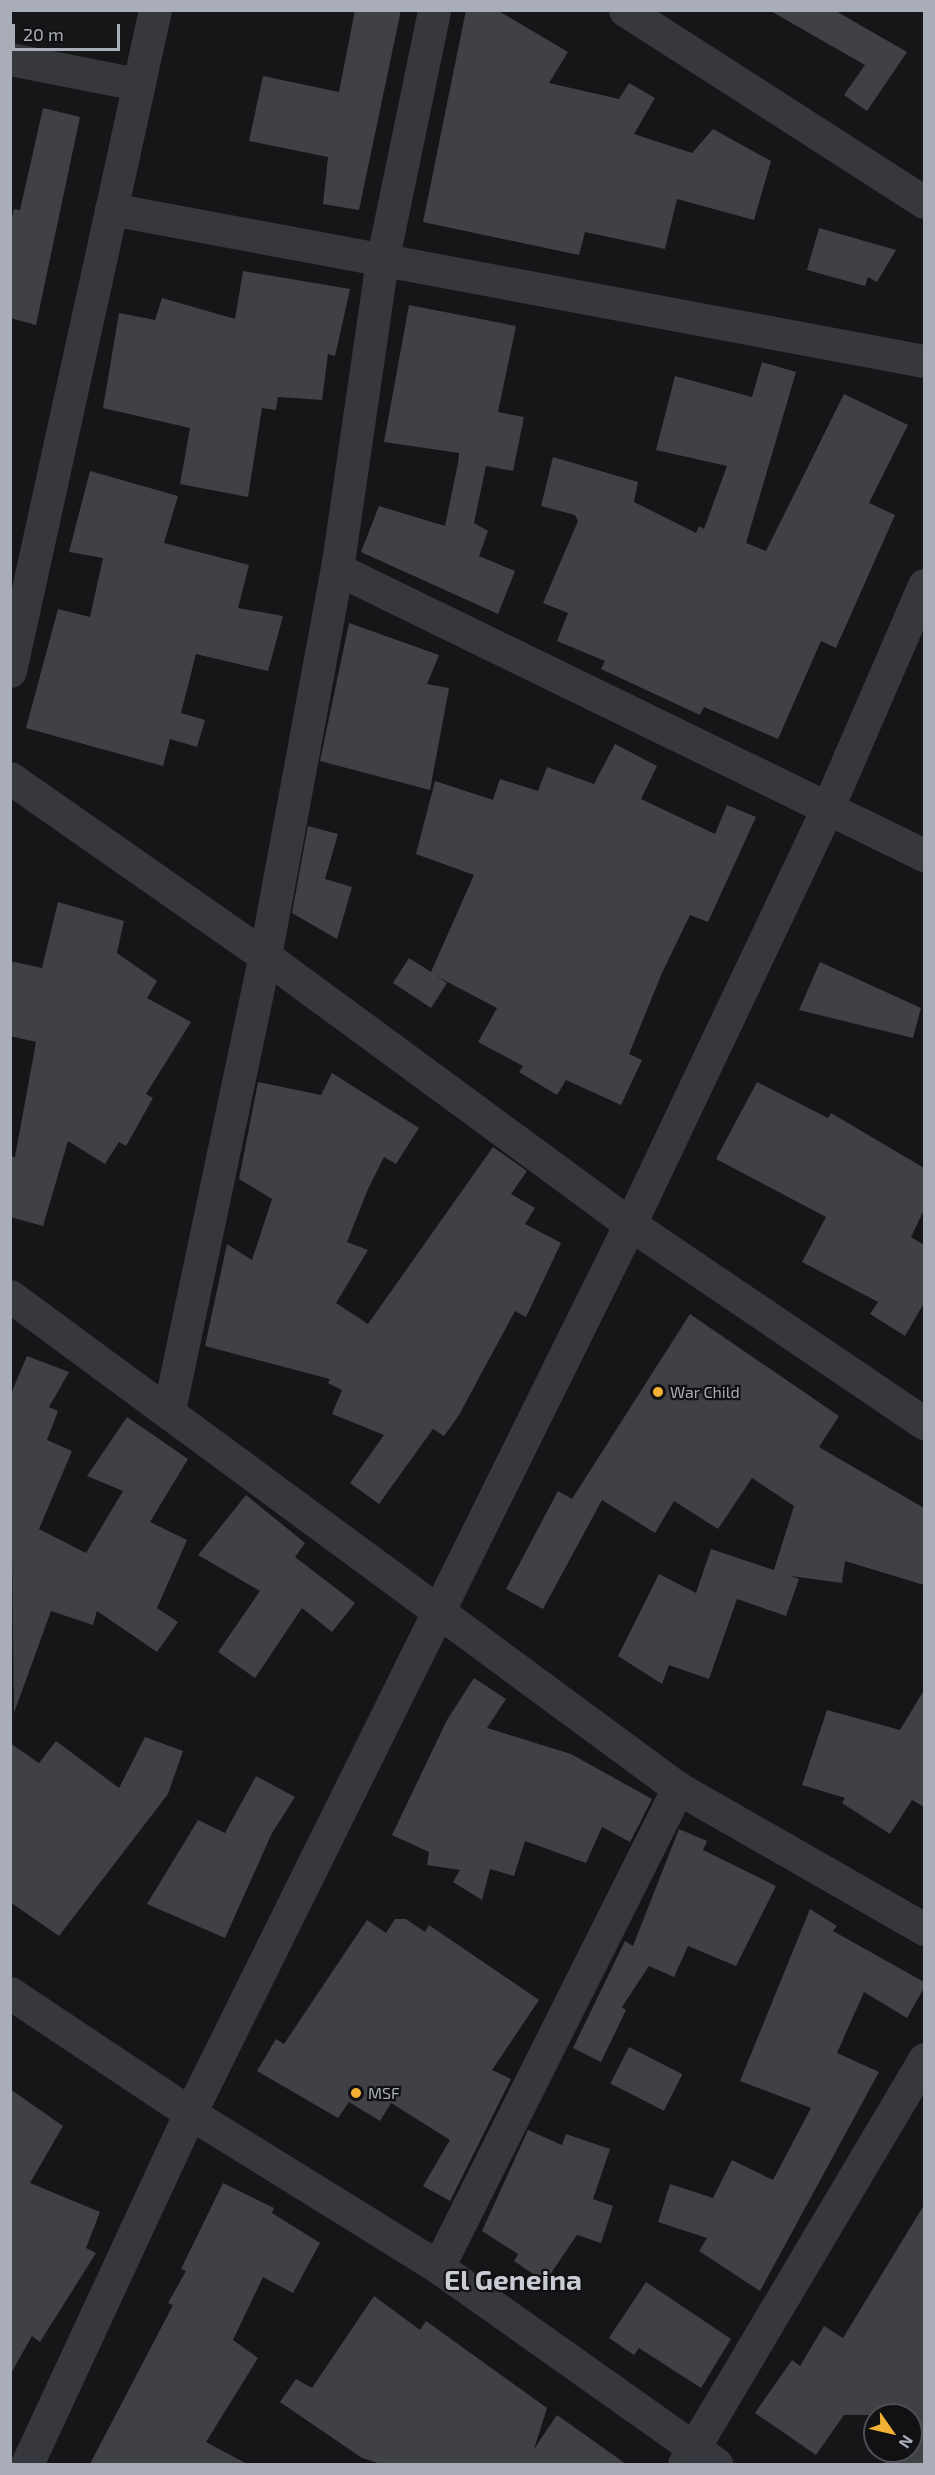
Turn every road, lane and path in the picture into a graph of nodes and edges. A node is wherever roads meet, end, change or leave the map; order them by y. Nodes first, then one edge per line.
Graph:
1 (155, 10) edge
2 (434, 10) edge
3 (625, 10) edge
4 (10, 59) edge
5 (137, 84) junction
6 (924, 202) edge
7 (111, 209) junction
8 (382, 262) junction
9 (924, 361) edge
10 (337, 569) junction
11 (924, 585) edge
12 (10, 671) edge
13 (10, 778) edge
14 (828, 807) junction
15 (924, 855) edge
16 (265, 956) junction
17 (630, 1224) junction
18 (10, 1296) edge
19 (169, 1410) junction
20 (924, 1423) edge
21 (439, 1608) junction
22 (678, 1788) junction
23 (924, 1929) edge
24 (10, 1993) edge
25 (924, 2059) edge
26 (190, 2113) junction
27 (438, 2267) junction
28 (698, 2460) edge
29 (27, 2464) edge

1 - 5 street
2 - 8 street
3 - 6 street
4 - 5 street
5 - 7 street
7 - 8 street
7 - 12 street
8 - 9 street
8 - 10 street
10 - 14 street
10 - 16 street
11 - 14 street
13 - 16 street
14 - 15 street
14 - 17 street
16 - 17 street
16 - 19 street
17 - 20 street
17 - 21 street
18 - 19 street
19 - 21 street
21 - 22 street
21 - 26 street
22 - 23 street
22 - 27 street
24 - 26 street
25 - 28 street
26 - 27 street
26 - 29 street
27 - 28 street

